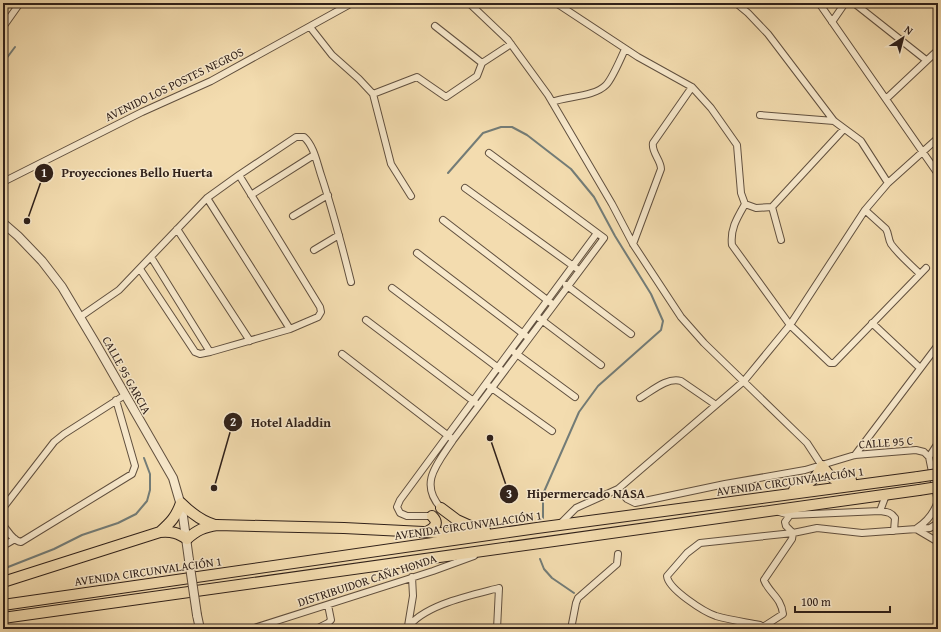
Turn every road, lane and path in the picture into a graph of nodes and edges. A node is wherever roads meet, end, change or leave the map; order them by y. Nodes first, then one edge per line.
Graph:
1 (20, 3) edge
2 (352, 3) edge
3 (469, 3) edge
4 (556, 3) edge
5 (736, 3) edge
6 (819, 3) edge
7 (845, 3) edge
8 (854, 3) edge
9 (5, 19) edge
10 (832, 22) junction
11 (435, 26) dead end
12 (3, 27) edge
13 (310, 27) junction
14 (511, 44) junction
15 (626, 49) junction
16 (938, 50) edge
17 (926, 60) junction
18 (482, 63) junction
19 (692, 87) junction
20 (373, 94) junction
21 (886, 99) junction
22 (552, 102) junction
23 (760, 115) dead end
24 (834, 121) junction
25 (844, 130) junction
26 (938, 138) edge
27 (923, 152) junction
28 (489, 153) dead end
29 (314, 155) junction
30 (938, 174) edge
31 (239, 175) junction
32 (3, 182) edge
33 (888, 183) junction
34 (465, 188) dead end
35 (251, 195) junction
36 (328, 195) junction
37 (411, 196) dead end
38 (207, 198) junction
39 (745, 204) junction
40 (772, 207) junction
41 (865, 210) junction
42 (293, 216) dead end
43 (442, 220) dead end
44 (3, 223) edge
45 (177, 229) junction
46 (597, 233) junction
47 (339, 234) junction
48 (781, 240) dead end
49 (633, 244) junction
50 (585, 249) junction
51 (314, 250) dead end
52 (417, 254) dead end
53 (592, 254) junction
54 (151, 257) junction
55 (572, 266) junction
56 (926, 268) dead end
57 (140, 269) junction
58 (579, 271) junction
59 (920, 274) junction
60 (561, 281) junction
61 (351, 282) dead end
62 (568, 286) junction
63 (392, 288) dead end
64 (548, 300) junction
65 (554, 305) junction
66 (536, 316) junction
67 (80, 317) junction
68 (366, 320) dead end
69 (542, 321) junction
70 (872, 323) junction
71 (790, 325) junction
72 (290, 329) junction
73 (523, 333) junction
74 (631, 334) dead end
75 (529, 338) junction
76 (250, 340) junction
77 (938, 345) edge
78 (511, 350) junction
79 (210, 352) junction
80 (342, 354) dead end
81 (517, 354) junction
82 (601, 365) dead end
83 (498, 367) junction
84 (920, 368) junction
85 (504, 372) junction
86 (744, 381) junction
87 (486, 384) junction
88 (492, 388) junction
89 (125, 395) junction
90 (575, 397) dead end
91 (640, 398) dead end
92 (116, 400) junction
93 (474, 401) junction
94 (479, 405) junction
95 (716, 405) junction
96 (552, 431) dead end
97 (448, 436) junction
98 (453, 440) junction
99 (938, 443) edge
100 (855, 455) junction
101 (929, 457) junction
102 (822, 466) junction
103 (938, 474) edge
104 (890, 480) junction
105 (938, 487) edge
106 (618, 489) junction
107 (886, 495) junction
108 (777, 496) junction
109 (938, 501) edge
110 (181, 503) junction
111 (3, 508) edge
112 (441, 508) joint
113 (770, 510) junction
114 (880, 511) junction
115 (790, 514) junction
116 (432, 516) joint
117 (938, 523) edge
118 (3, 525) edge
119 (217, 525) junction
120 (559, 526) junction
121 (537, 528) junction
122 (916, 529) junction
123 (481, 530) junction
124 (894, 531) junction
125 (160, 532) junction
126 (427, 532) junction
127 (793, 532) junction
128 (15, 539) junction
129 (187, 539) junction
130 (938, 542) edge
131 (3, 546) edge
132 (488, 550) junction
133 (618, 554) dead end
134 (412, 577) junction
135 (3, 582) edge
136 (328, 604) junction
137 (3, 605) edge
138 (3, 618) edge
139 (407, 628) edge
140 (763, 628) edge
141 (200, 629) edge
142 (251, 629) edge
143 (316, 629) edge
144 (497, 629) edge
145 (571, 629) edge

1 - 9 street
2 - 13 street, AVENIDO LOS POSTES NEGROS
3 - 14 street
4 - 15 street
5 - 24 street
6 - 10 street
7 - 10 street
8 - 17 street
9 - 12 street
10 - 21 street
11 - 18 street
13 - 20 street
13 - 32 street, AVENIDO LOS POSTES NEGROS
14 - 18 street
14 - 22 street
15 - 19 street
15 - 22 street
16 - 17 street
17 - 21 street
18 - 20 street
19 - 39 street
19 - 49 street
20 - 37 street
21 - 27 street
22 - 49 street
23 - 24 street
24 - 25 street
25 - 33 street
25 - 40 street
26 - 27 street
27 - 30 street
27 - 33 street
28 - 46 street
29 - 31 street
29 - 35 street
29 - 36 street
31 - 35 street
31 - 38 street
33 - 41 street
34 - 55 street
35 - 72 street
36 - 42 street
36 - 47 street
38 - 45 street
38 - 72 street
39 - 40 street
39 - 71 street
40 - 48 street
41 - 59 street
41 - 71 street
43 - 64 street
44 - 67 street, CALLE 95 GARCIA
45 - 54 street
45 - 76 street
46 - 50 street
46 - 53 street
47 - 51 street
47 - 61 street
49 - 86 street
50 - 53 street
50 - 55 street
52 - 73 street
53 - 58 street
54 - 57 street
54 - 79 street
55 - 58 street
55 - 60 street
56 - 59 street
57 - 67 street
57 - 79 street
58 - 62 street
59 - 70 street
60 - 62 street
60 - 64 street
62 - 65 street
62 - 74 street
63 - 83 street
64 - 65 street
64 - 66 street
65 - 69 street
66 - 69 street
66 - 73 street
67 - 89 street, CALLE 95 GARCIA
68 - 93 street
69 - 75 street
69 - 82 street
70 - 71 street
70 - 84 street
71 - 86 street
72 - 76 street
73 - 75 street
73 - 78 street
75 - 81 street
76 - 79 street
77 - 84 street
78 - 81 street
78 - 83 street
80 - 97 street
81 - 85 street
81 - 90 street
83 - 85 street
83 - 87 street
84 - 100 street
85 - 88 street
86 - 95 street
86 - 102 street
87 - 88 street
87 - 93 street
88 - 94 street
88 - 96 street
89 - 92 street
89 - 110 street, CALLE 95 GARCIA
91 - 95 street
92 - 111 street
92 - 128 street
93 - 94 street
93 - 97 street
94 - 98 street
95 - 106 street
97 - 98 street
97 - 116 street
98 - 112 street
99 - 101 street
100 - 101 street, CALLE 95 C
100 - 102 street, CALLE 95 C
101 - 109 street
102 - 104 main road
102 - 106 street, CALLE 95 C
102 - 108 main road
103 - 104 main road, AVENIDA CIRCUNVALACIÓN 1, bridge
104 - 108 main road, AVENIDA CIRCUNVALACIÓN 1
105 - 107 main road, bridge
106 - 120 street
107 - 113 main road
107 - 114 street
108 - 120 main road, AVENIDA CIRCUNVALACIÓN 1
109 - 122 street
110 - 119 main road
110 - 125 main road
110 - 129 street, CALLE 95 GARCIA
112 - 123 main road
113 - 115 street
113 - 132 main road
114 - 115 street
114 - 124 street
115 - 127 street
116 - 126 main road
117 - 122 street
118 - 128 street
119 - 126 main road
119 - 129 main road
120 - 121 main road, AVENIDA CIRCUNVALACIÓN 1
121 - 123 main road
121 - 137 main road, AVENIDA CIRCUNVALACIÓN 1
122 - 124 street
122 - 130 street
123 - 126 main road
124 - 127 street
125 - 129 main road
125 - 135 main road
127 - 140 street
127 - 140 street
128 - 131 street
129 - 141 street, CALLE 95 GARCIA, bridge
132 - 134 street, DISTRIBUIDOR CAÑA HONDA
132 - 138 main road
133 - 145 street
134 - 136 street, DISTRIBUIDOR CAÑA HONDA
134 - 139 street
136 - 142 street, DISTRIBUIDOR CAÑA HONDA
136 - 143 street
139 - 144 street

